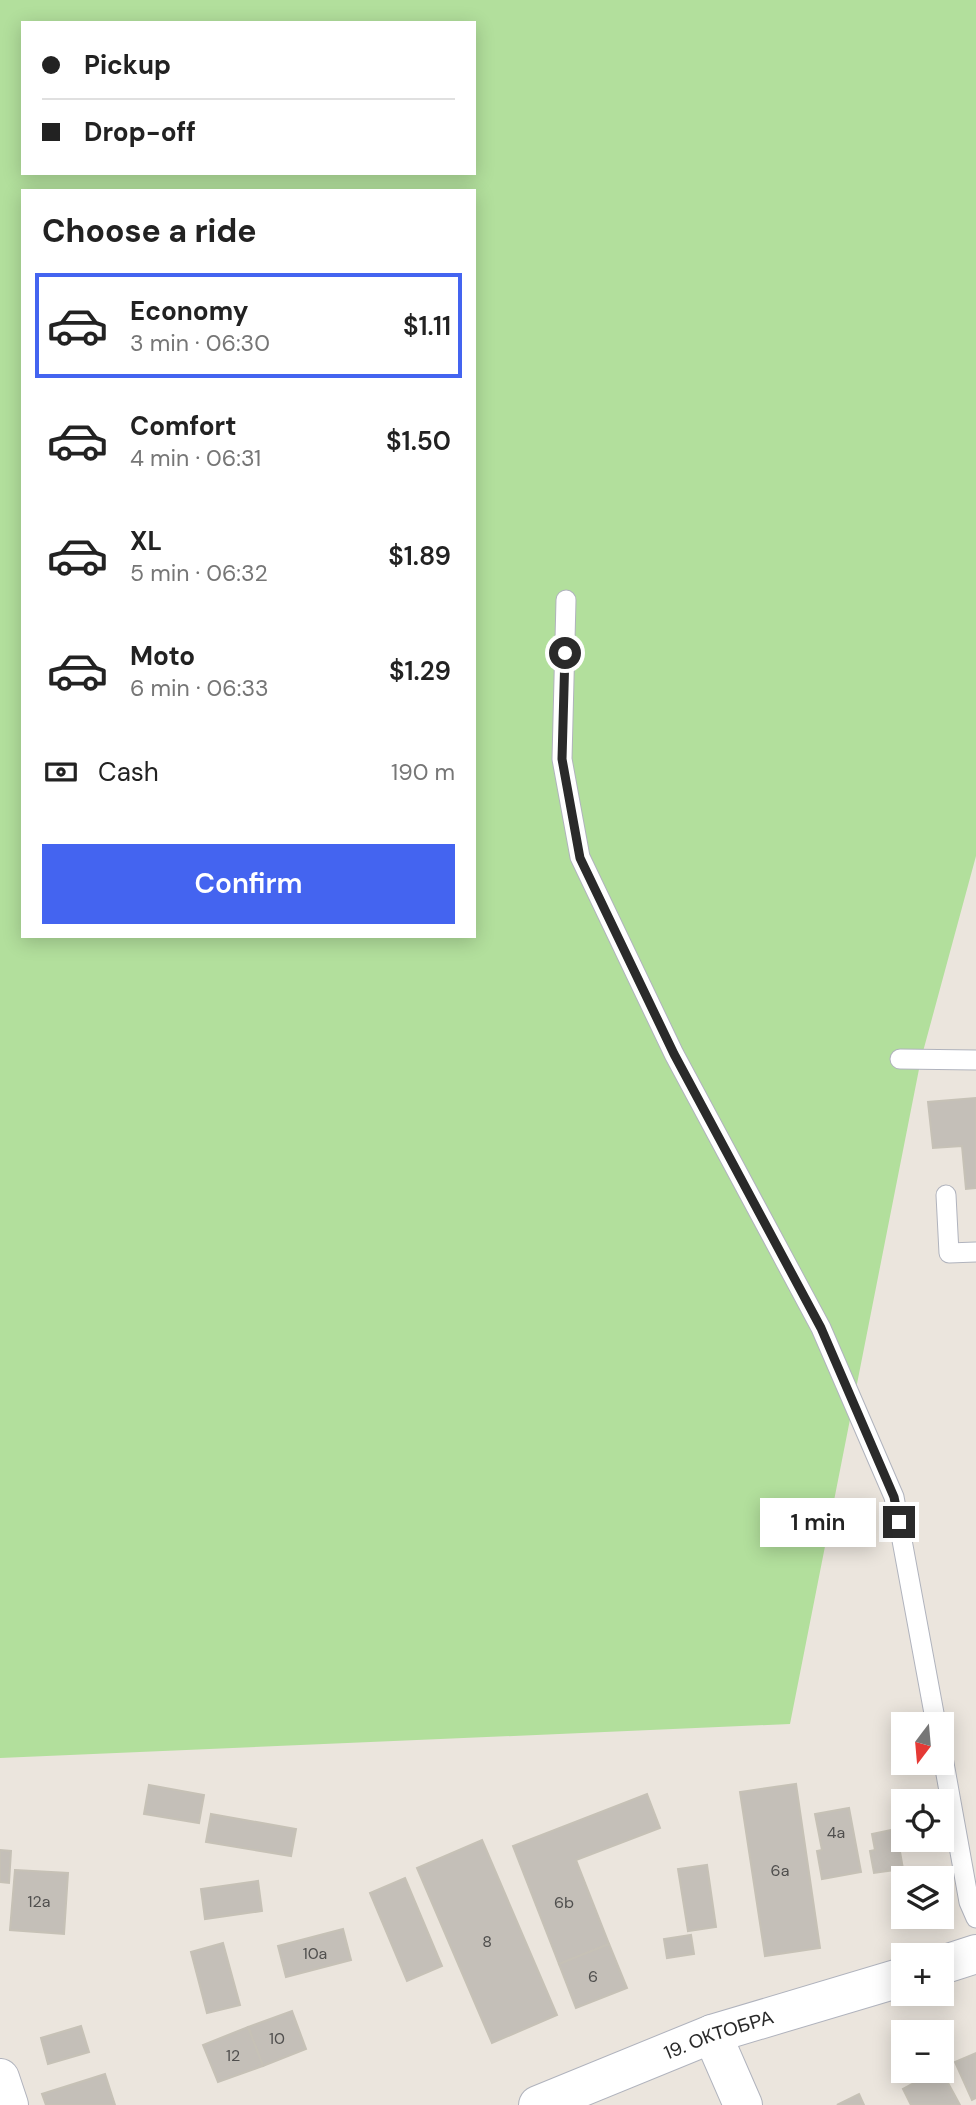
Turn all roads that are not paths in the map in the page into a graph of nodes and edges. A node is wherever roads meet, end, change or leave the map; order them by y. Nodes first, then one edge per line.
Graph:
1 (566, 600) dead end
2 (900, 1059) dead end
3 (976, 1060) edge
4 (946, 1195) dead end
5 (976, 1252) edge
6 (934, 1712) edge
7 (946, 1775) edge
8 (976, 1918) edge
9 (976, 1955) edge
10 (954, 1961) edge
11 (891, 1981) edge
12 (712, 2035) junction
13 (0, 2078) edge
14 (9, 2105) edge
15 (538, 2105) edge
16 (743, 2105) edge

1 - 6 lane
2 - 3 lane
4 - 5 lane
7 - 8 lane
9 - 10 street
11 - 12 street, 19. ОКТОБРА
12 - 15 street, 19. ОКТОБРА
12 - 16 street
13 - 14 street

